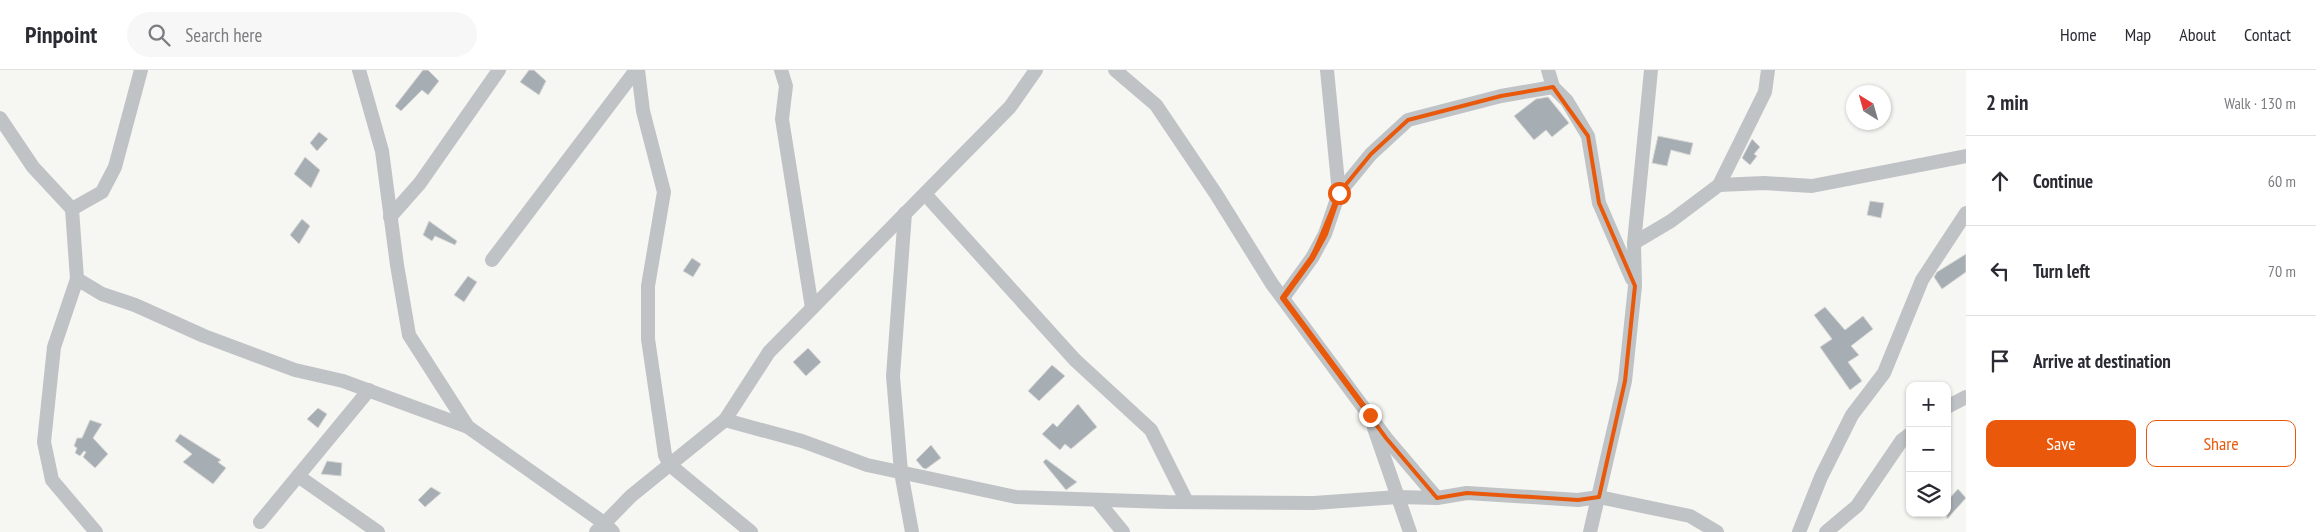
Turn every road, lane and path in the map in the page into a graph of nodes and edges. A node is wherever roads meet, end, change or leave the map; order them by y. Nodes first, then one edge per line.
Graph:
1 (141, 70) edge
2 (359, 70) edge
3 (499, 70) edge
4 (637, 70) edge
5 (781, 70) edge
6 (1022, 70) edge
7 (1036, 70) edge
8 (1115, 70) edge
9 (1327, 70) edge
10 (1548, 70) edge
11 (1651, 70) edge
12 (1768, 70) edge
13 (1024, 87) junction
14 (1554, 87) junction
15 (0, 118) edge
16 (1966, 156) edge
17 (1719, 185) junction
18 (1339, 193) junction
19 (925, 194) junction
20 (72, 209) junction
21 (1966, 213) edge
22 (905, 214) junction
23 (390, 217) junction
24 (1634, 242) junction
25 (492, 260) dead end
26 (76, 279) junction
27 (1635, 286) junction
28 (1283, 298) junction
29 (812, 308) junction
30 (369, 390) junction
31 (1966, 397) edge
32 (1951, 405) edge
33 (1370, 415) junction
34 (726, 420) junction
35 (468, 427) junction
36 (1906, 437) edge
37 (670, 464) junction
38 (901, 472) junction
39 (298, 476) junction
40 (1398, 497) junction
41 (1599, 497) junction
42 (1437, 498) junction
43 (1096, 500) junction
44 (1187, 502) junction
45 (260, 522) dead end
46 (605, 529) edge
47 (96, 532) edge
48 (378, 532) edge
49 (751, 532) edge
50 (912, 532) edge
51 (1123, 532) edge
52 (1410, 532) edge
53 (1590, 532) edge
54 (1717, 532) edge
55 (1798, 532) edge
56 (1826, 532) edge

1 - 20 street
2 - 23 street
3 - 23 street
4 - 25 street
4 - 37 street
5 - 29 street
6 - 13 street
7 - 13 street
8 - 28 street
9 - 18 street
10 - 14 street
11 - 24 street
12 - 17 street
13 - 19 street
14 - 18 street
14 - 27 street
15 - 20 street
16 - 17 street
17 - 24 street
18 - 28 street
19 - 22 street
19 - 44 street
20 - 26 street
21 - 55 street
22 - 29 street
22 - 38 street
23 - 35 street
24 - 27 street
26 - 30 street
26 - 47 street
27 - 41 street
28 - 33 street
29 - 34 street
30 - 35 street
30 - 39 street
31 - 32 street
33 - 40 street
33 - 42 street
34 - 37 street
34 - 38 street
35 - 46 street
36 - 56 street
37 - 46 street
37 - 49 street
38 - 43 street
38 - 50 street
39 - 45 street
39 - 48 street
40 - 42 street
40 - 44 street
40 - 52 street
41 - 42 street
41 - 53 street
41 - 54 street
43 - 44 street
43 - 51 street

